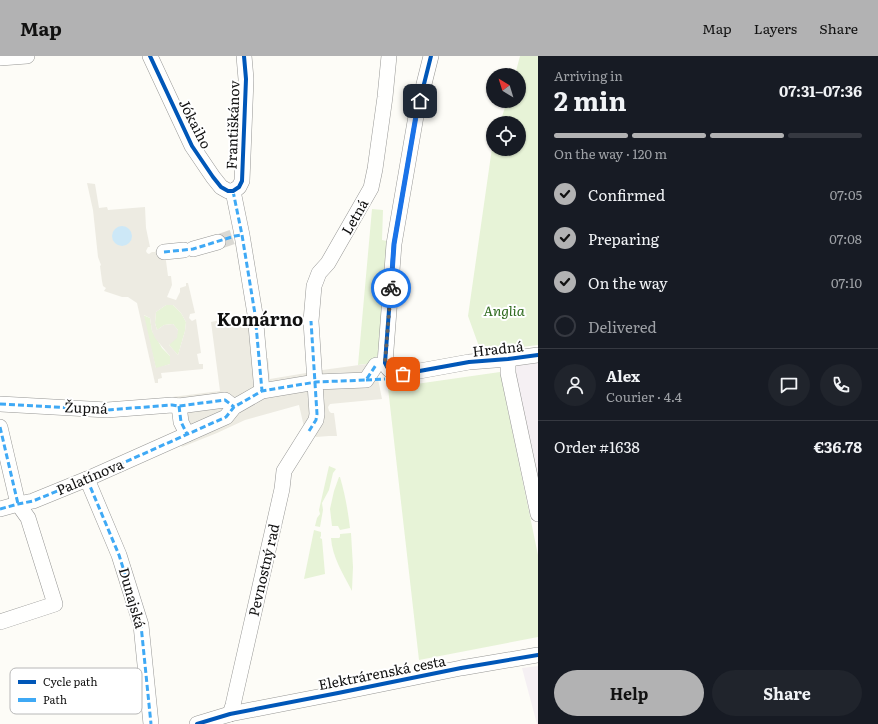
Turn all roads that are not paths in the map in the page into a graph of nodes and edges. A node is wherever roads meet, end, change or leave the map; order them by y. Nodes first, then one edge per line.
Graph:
1 (27, 56) edge
2 (150, 56) edge
3 (244, 56) edge
4 (389, 56) edge
5 (431, 56) edge
6 (0, 58) edge
7 (233, 190) junction
8 (218, 242) tunnel mouth
9 (164, 252) dead end
10 (538, 355) edge
11 (508, 359) junction
12 (376, 365) dead end
13 (388, 375) junction
14 (315, 376) junction
15 (366, 380) junction
16 (262, 391) junction
17 (0, 404) edge
18 (176, 406) junction
19 (234, 407) junction
20 (0, 427) edge
21 (310, 431) joint
22 (183, 436) junction
23 (87, 479) junction
24 (18, 504) junction
25 (0, 509) edge
26 (538, 514) edge
27 (0, 622) edge
28 (538, 655) edge
29 (230, 714) junction
30 (151, 724) edge
31 (197, 724) edge

1 - 6 street
2 - 7 street, Jókaiho
3 - 7 street, Františkánov
4 - 14 street, Letná
5 - 13 street
7 - 16 street
8 - 9 street
10 - 11 street, Hradná
11 - 13 street, Hradná
11 - 26 street
12 - 15 street
13 - 15 street, Hradná
14 - 15 street, Hradná
14 - 16 street, Hradná
14 - 21 street, Letná
16 - 19 street, Palatínova
17 - 18 street, Župná
18 - 19 street, Župná
18 - 22 street
19 - 22 street, Palatínova
20 - 24 street
21 - 29 street, Pevnostný rad
22 - 23 street, Palatínova
23 - 24 street, Palatínova
23 - 30 street, Dunajská
24 - 25 street, Palatínova
24 - 27 street
28 - 29 street, Elektrárenská cesta
29 - 31 street, Elektrárenská cesta

